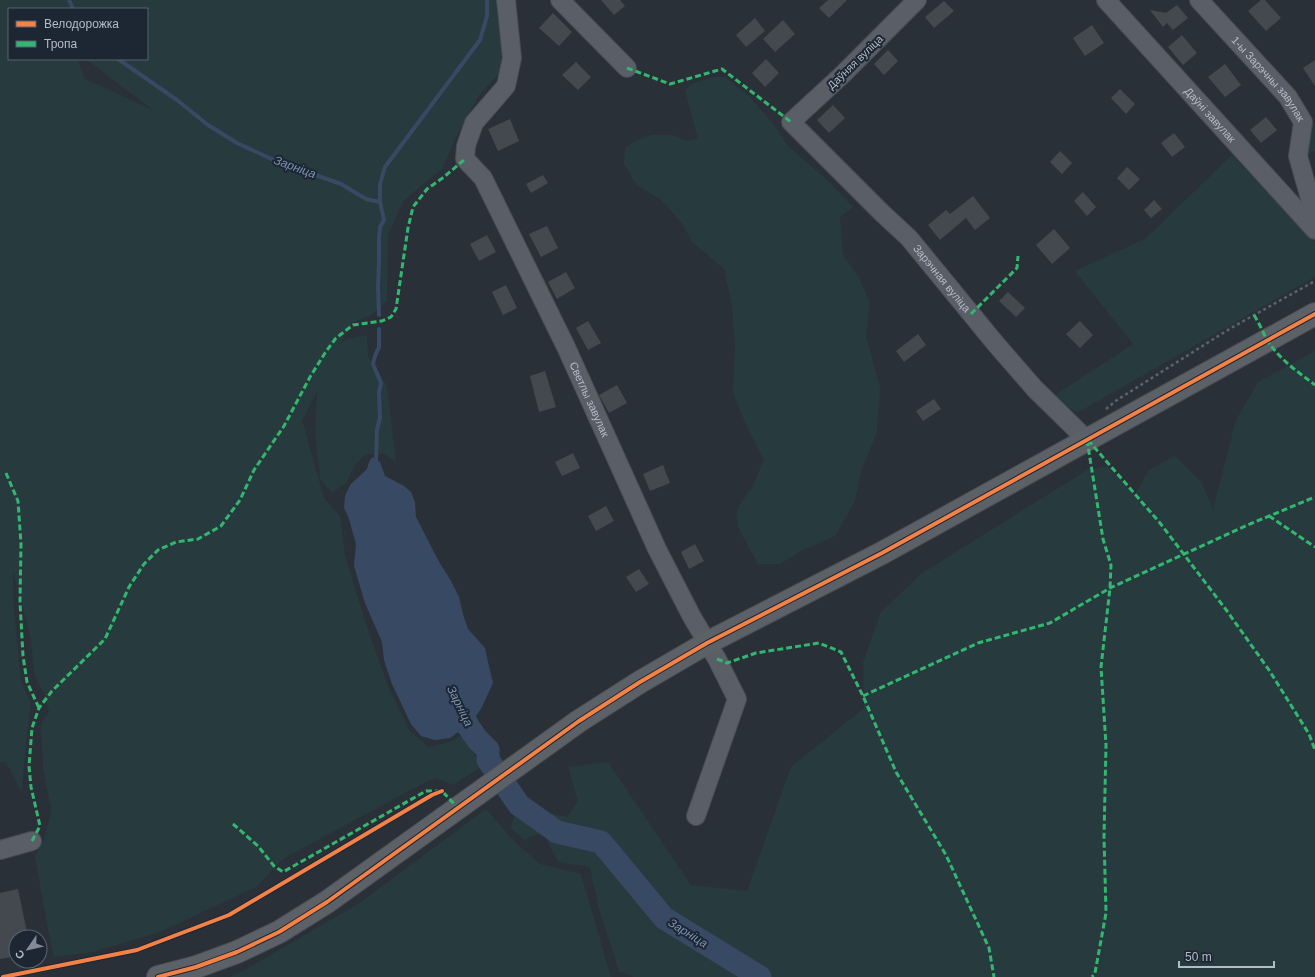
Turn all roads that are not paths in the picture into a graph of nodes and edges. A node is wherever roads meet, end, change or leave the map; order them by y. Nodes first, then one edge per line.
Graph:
1 (506, 0) edge
2 (560, 0) edge
3 (917, 0) edge
4 (1106, 0) edge
5 (1199, 0) edge
6 (627, 68) dead end
7 (1309, 119) edge
8 (791, 122) joint
9 (1315, 216) edge
10 (1315, 230) edge
11 (1315, 314) edge
12 (1087, 440) junction
13 (700, 630) junction
14 (696, 816) dead end
15 (32, 841) dead end
16 (0, 850) edge
17 (158, 977) edge

1 - 13 street, Светлы завулак
2 - 6 street
3 - 8 street, Даўняя вуліца
4 - 10 street, Даўні завулак
5 - 7 street, 1-ы Зарэчны завулак
7 - 9 street, 1-ы Зарэчны завулак
8 - 12 street, Зарэчная вуліца
11 - 12 main road
12 - 13 main road
13 - 14 street, Светлы завулак
13 - 17 main road
15 - 16 street

